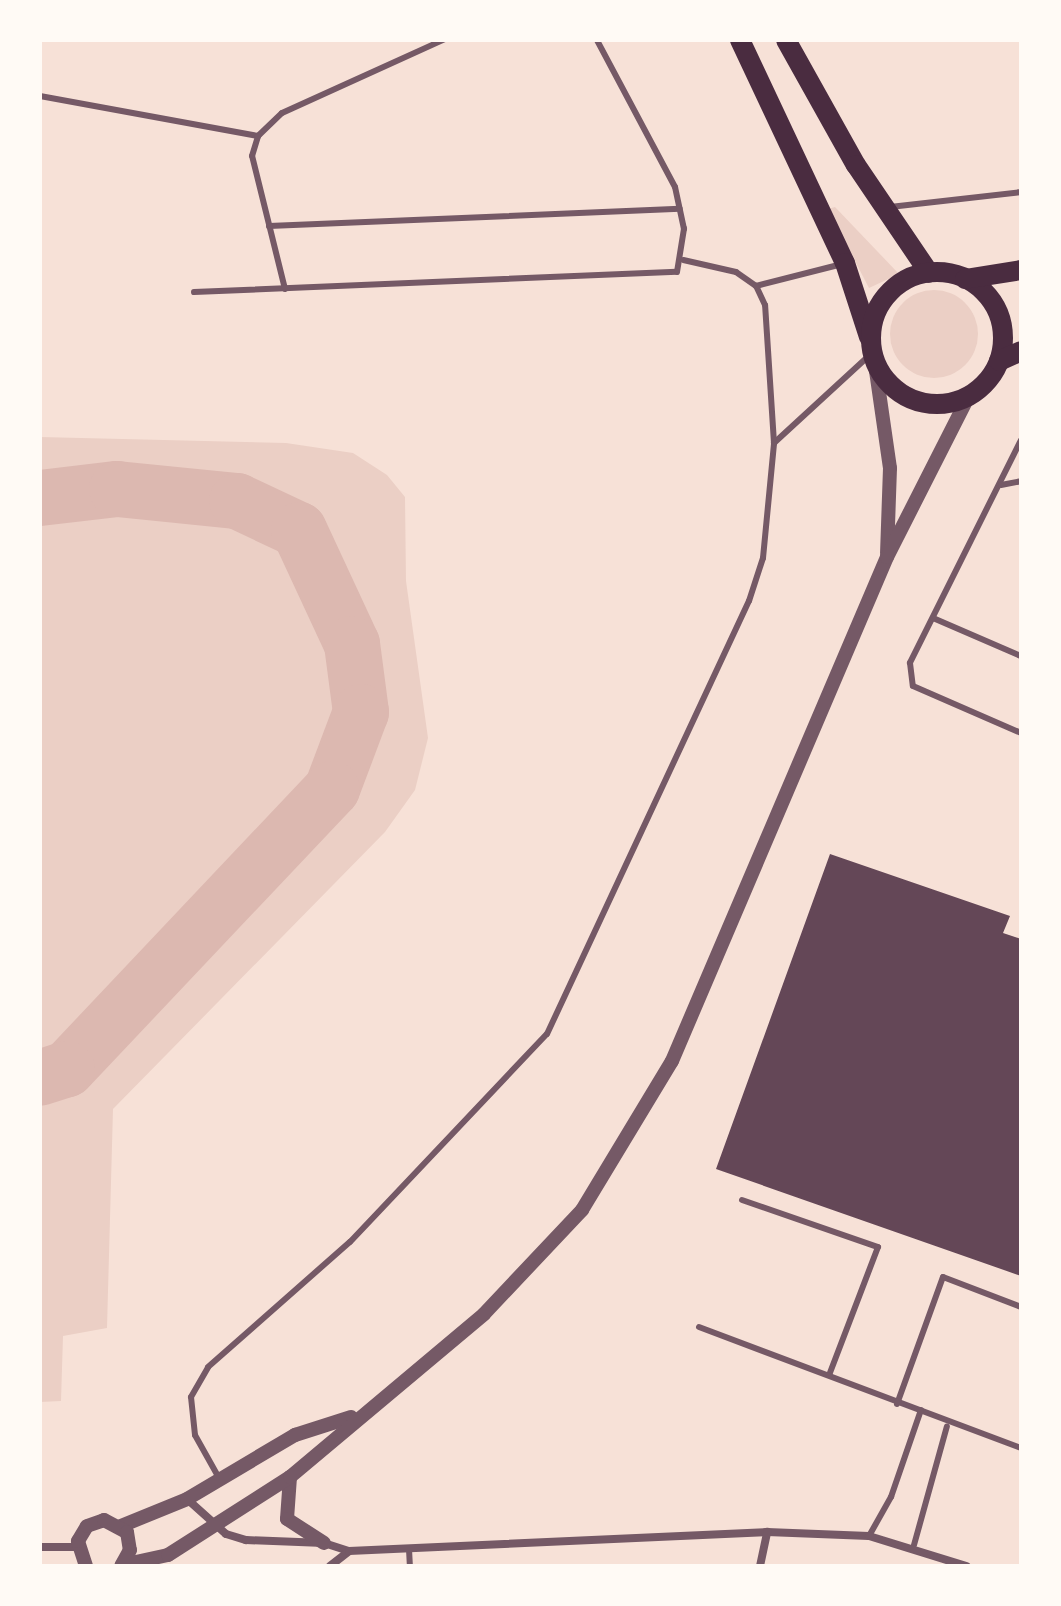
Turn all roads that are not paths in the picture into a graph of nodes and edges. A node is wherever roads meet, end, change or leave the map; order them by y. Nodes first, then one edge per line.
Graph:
1 (443, 40) edge
2 (597, 40) edge
3 (740, 40) edge
4 (786, 40) edge
5 (40, 96) edge
6 (258, 136) junction
7 (1021, 192) edge
8 (882, 208) junction
9 (680, 209) junction
10 (269, 226) junction
11 (683, 260) junction
12 (845, 263) junction
13 (1021, 270) edge
14 (929, 273) junction
15 (965, 279) junction
16 (756, 286) junction
17 (285, 289) junction
18 (194, 292) dead end
19 (1021, 351) edge
20 (872, 353) junction
21 (999, 361) junction
22 (968, 397) junction
23 (1021, 440) edge
24 (774, 443) junction
25 (1021, 481) edge
26 (1001, 485) junction
27 (887, 557) junction
28 (933, 618) junction
29 (1021, 656) edge
30 (1021, 733) edge
31 (742, 1200) dead end
32 (1021, 1307) edge
33 (699, 1327) dead end
34 (829, 1375) junction
35 (897, 1404) junction
36 (921, 1410) junction
37 (356, 1416) junction
38 (947, 1426) junction
39 (1021, 1448) edge
40 (290, 1477) junction
41 (221, 1481) junction
42 (187, 1499) junction
43 (121, 1526) junction
44 (214, 1526) junction
45 (767, 1532) junction
46 (869, 1536) junction
47 (324, 1543) junction
48 (914, 1545) junction
49 (40, 1547) edge
50 (77, 1547) junction
51 (409, 1549) junction
52 (349, 1551) junction
53 (85, 1565) edge
54 (122, 1566) edge
55 (330, 1566) edge
56 (410, 1566) edge
57 (760, 1566) edge
58 (966, 1566) edge

1 - 6 lane
2 - 9 lane
3 - 12 main road
4 - 8 main road
5 - 6 lane
6 - 10 lane
7 - 8 lane
8 - 14 main road
9 - 10 lane
9 - 11 lane
10 - 17 lane
11 - 16 lane
11 - 17 lane
12 - 16 lane
12 - 20 main road
13 - 15 main road
14 - 15 main road
14 - 20 main road
15 - 21 main road
16 - 24 lane
17 - 18 lane
19 - 21 main road
20 - 22 main road
20 - 24 lane
20 - 27 street
21 - 22 main road
22 - 27 street
23 - 26 lane
24 - 41 lane
25 - 26 lane
26 - 28 lane
27 - 37 street
28 - 29 lane
28 - 30 lane
31 - 34 lane
32 - 35 lane
33 - 34 lane
34 - 35 lane
35 - 36 lane
36 - 38 lane
36 - 46 lane
37 - 40 street
37 - 41 street
38 - 39 lane
38 - 48 lane
40 - 44 street
40 - 47 street
41 - 42 street
42 - 43 street
42 - 44 street
43 - 50 street
43 - 54 street
44 - 47 street
44 - 54 street
45 - 46 street
45 - 51 street
45 - 57 street
46 - 48 street
47 - 52 street
48 - 58 street
49 - 50 street
50 - 53 street
51 - 52 street
51 - 56 lane
52 - 55 street

